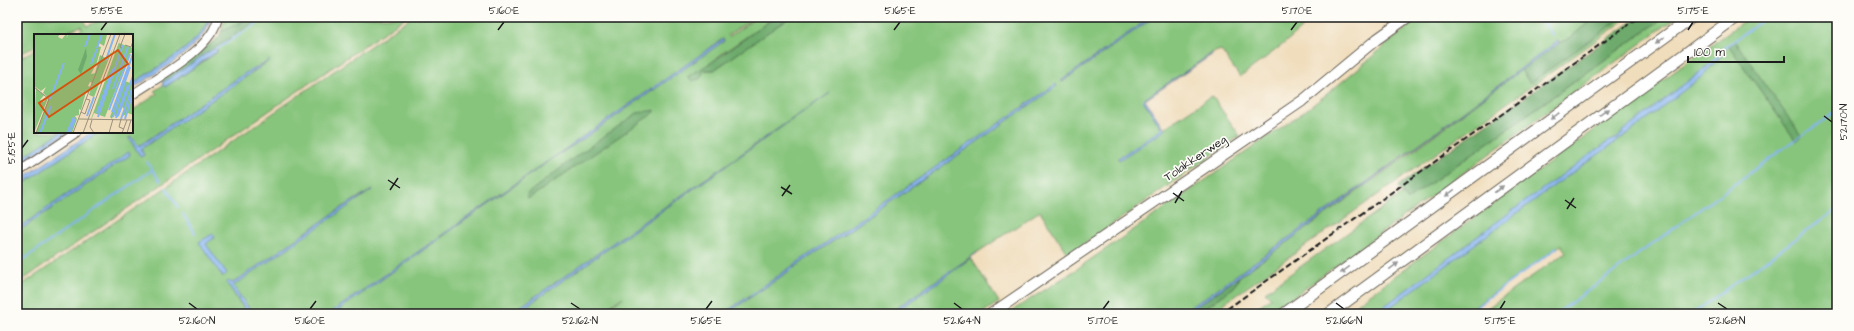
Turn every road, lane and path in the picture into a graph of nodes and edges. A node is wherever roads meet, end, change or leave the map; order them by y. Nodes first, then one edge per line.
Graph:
1 (218, 17) edge
2 (1408, 17) edge
3 (1692, 17) edge
4 (1736, 17) edge
5 (133, 94) edge
6 (76, 133) edge
7 (17, 173) edge
8 (991, 314) edge
9 (1284, 314) edge
10 (1329, 314) edge

1 - 5 street
2 - 8 main road, Tolakkerweg
3 -> 9 highway
10 -> 4 highway
6 - 7 street

